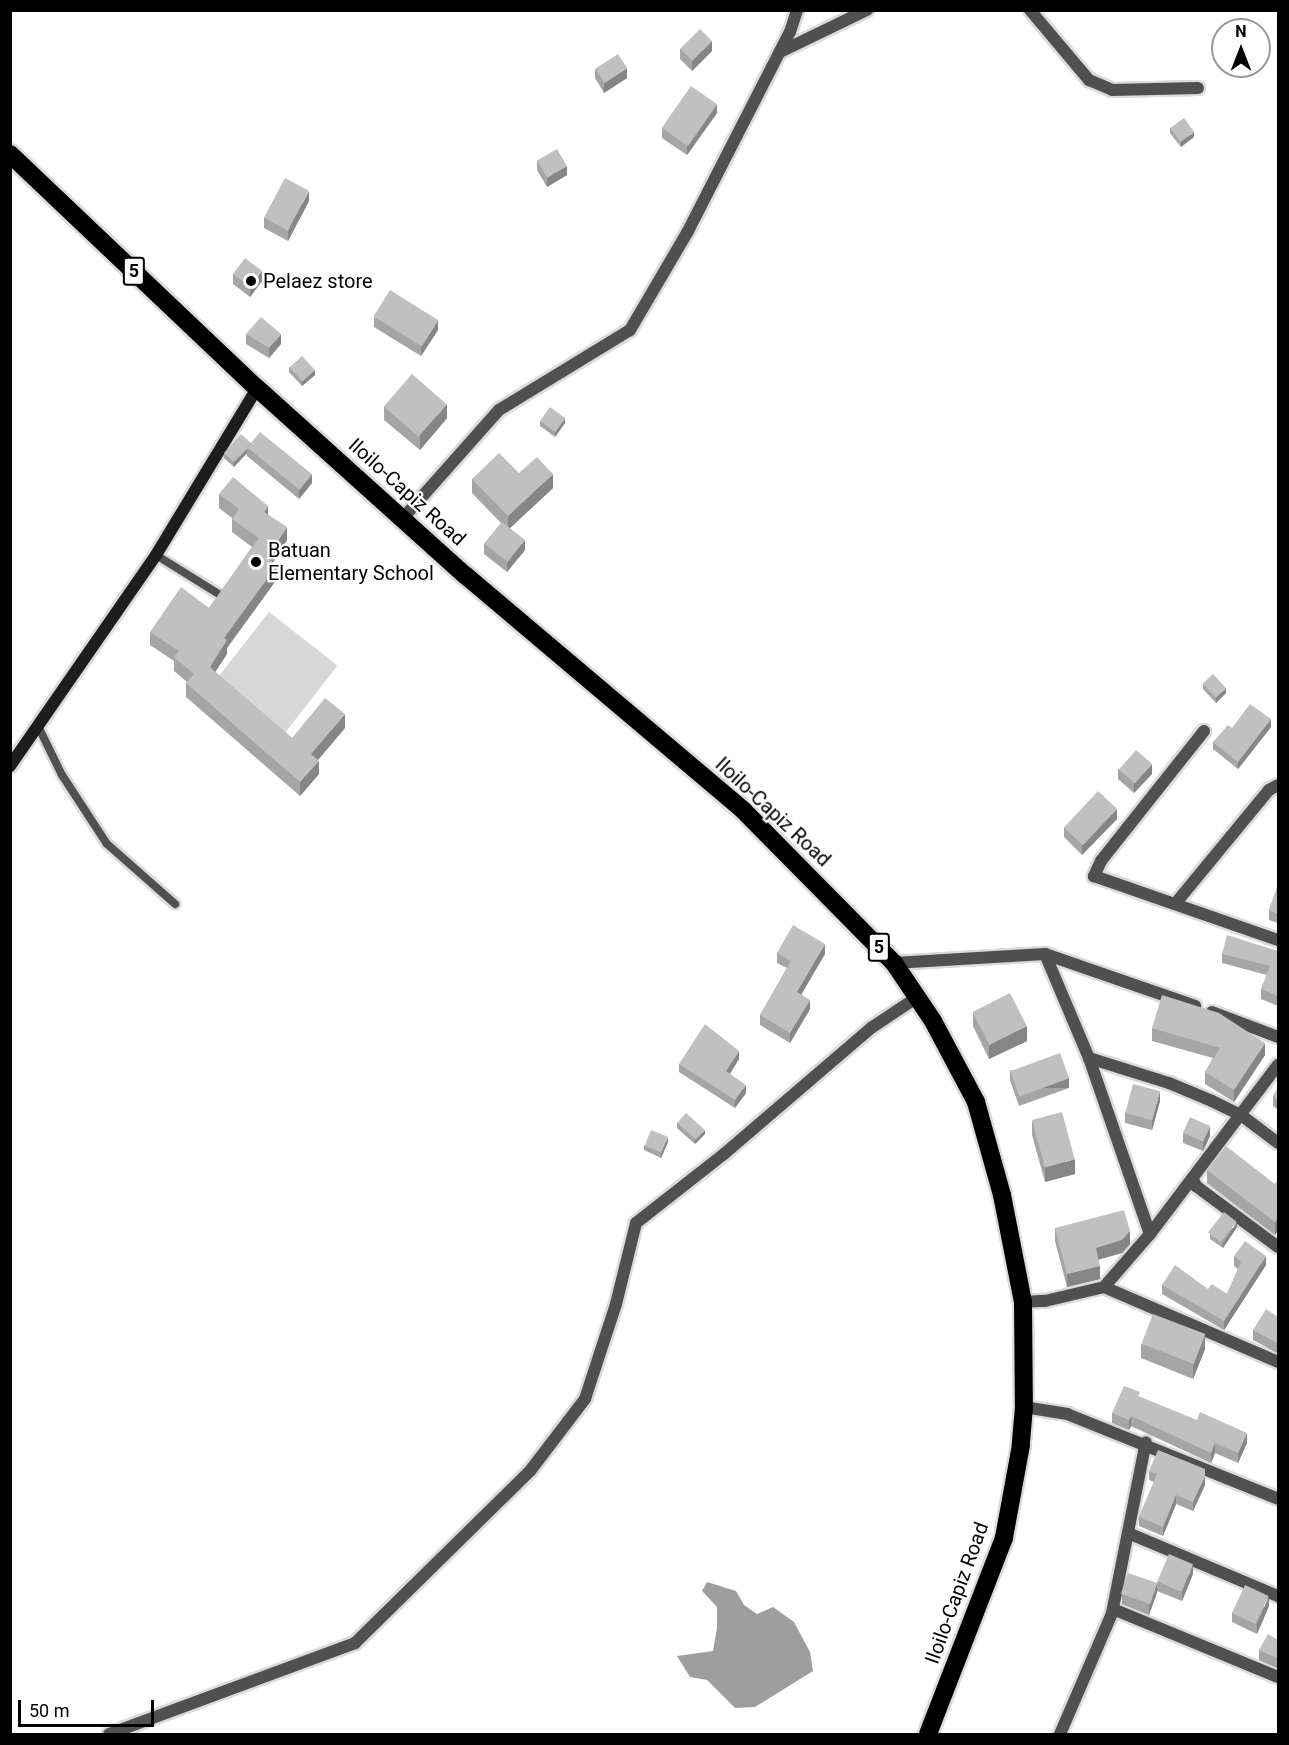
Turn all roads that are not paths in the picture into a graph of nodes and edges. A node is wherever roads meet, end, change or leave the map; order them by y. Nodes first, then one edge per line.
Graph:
1 (797, 10) edge
2 (867, 10) edge
3 (1030, 10) edge
4 (780, 52) junction
5 (1198, 88) dead end
6 (10, 154) edge
7 (257, 388) junction
8 (404, 517) junction
9 (156, 555) junction
10 (217, 593) edge
11 (38, 726) junction
12 (1204, 730) dead end
13 (10, 766) edge
14 (1278, 785) edge
15 (175, 904) dead end
16 (1175, 904) junction
17 (1278, 940) edge
18 (1045, 954) junction
19 (894, 963) junction
20 (916, 998) junction
21 (1278, 1037) edge
22 (1089, 1058) junction
23 (1278, 1065) edge
24 (1241, 1115) junction
25 (1278, 1143) edge
26 (1193, 1179) junction
27 (1150, 1234) junction
28 (1278, 1247) edge
29 (1104, 1287) junction
30 (1023, 1302) junction
31 (1278, 1362) edge
32 (1024, 1407) junction
33 (1146, 1442) junction
34 (1278, 1499) edge
35 (1128, 1533) junction
36 (1278, 1596) edge
37 (1113, 1609) junction
38 (1278, 1677) edge
39 (109, 1734) edge
40 (928, 1734) edge
41 (1060, 1734) edge

1 - 4 street
2 - 4 street
3 - 5 street
4 - 8 street
6 - 7 highway, Iloilo-Capiz Road / 5
7 - 8 highway, Iloilo-Capiz Road / 5
7 - 9 street
8 - 19 highway, Iloilo-Capiz Road / 5
9 - 10 lane
9 - 11 street
11 - 13 street
11 - 15 lane
12 - 16 street
14 - 16 street
16 - 17 street
18 - 19 street
18 - 21 street
18 - 22 street
19 - 20 highway, Iloilo-Capiz Road / 5
20 - 30 highway, Iloilo-Capiz Road / 5
20 - 39 street
22 - 24 street
22 - 27 street
23 - 24 street
24 - 25 street
24 - 26 street
26 - 27 street
26 - 28 street
27 - 29 street
29 - 30 street
29 - 31 street
30 - 32 highway, Iloilo-Capiz Road / 5
32 - 33 street
32 - 40 highway, Iloilo-Capiz Road / 5
33 - 34 street
33 - 35 street
35 - 36 street
35 - 37 street
37 - 38 street
37 - 41 street

